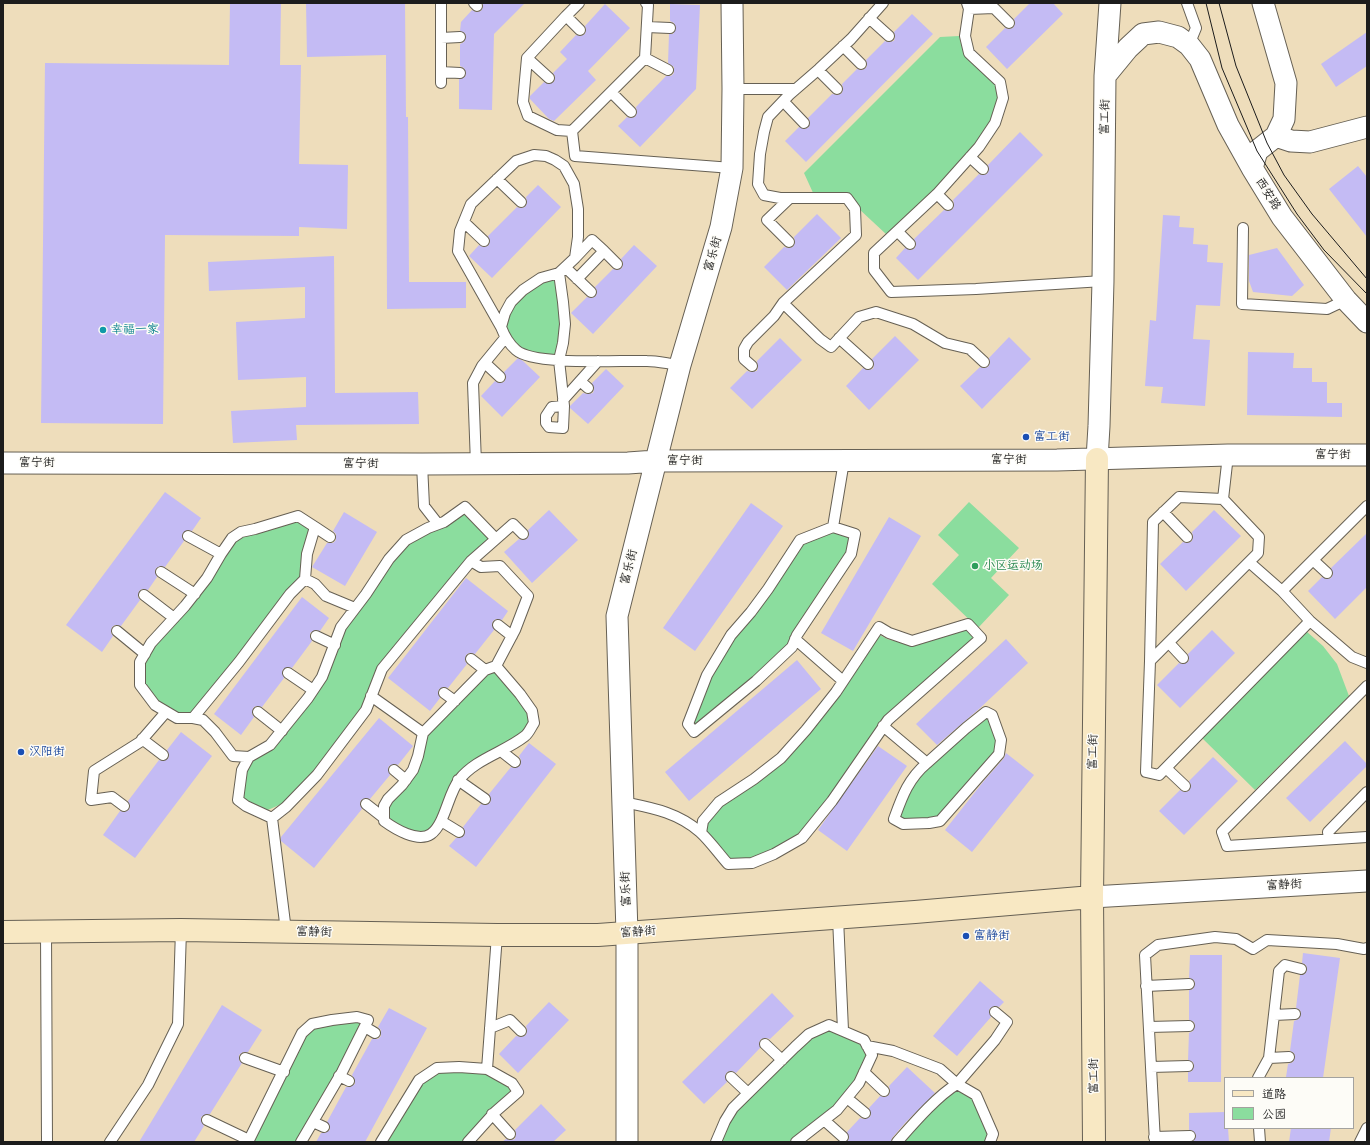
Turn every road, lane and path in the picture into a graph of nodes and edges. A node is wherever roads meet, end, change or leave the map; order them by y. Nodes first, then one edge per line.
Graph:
1 (440, 3) edge
2 (579, 3) edge
3 (646, 3) edge
4 (732, 3) edge
5 (878, 3) edge
6 (883, 3) edge
7 (1110, 3) edge
8 (1187, 3) edge
9 (1263, 3) edge
10 (968, 6) edge
11 (566, 16) junction
12 (870, 18) junction
13 (1010, 23) dead end
14 (647, 27) junction
15 (670, 28) dead end
16 (580, 30) dead end
17 (889, 36) dead end
18 (460, 37) dead end
19 (441, 38) junction
20 (1189, 45) junction
21 (843, 46) junction
22 (527, 58) junction
23 (645, 58) junction
24 (861, 64) dead end
25 (668, 70) dead end
26 (818, 70) junction
27 (441, 72) junction
28 (460, 73) dead end
29 (1105, 76) junction
30 (549, 78) dead end
31 (442, 82) dead end
32 (733, 89) junction
33 (796, 89) junction
34 (837, 89) dead end
35 (611, 92) junction
36 (783, 101) junction
37 (631, 112) dead end
38 (804, 123) dead end
39 (1367, 127) edge
40 (572, 131) junction
41 (1276, 136) junction
42 (970, 157) junction
43 (732, 168) junction
44 (1252, 168) junction
45 (983, 169) dead end
46 (497, 179) junction
47 (937, 194) junction
48 (790, 198) junction
49 (521, 202) dead end
50 (948, 205) dead end
51 (464, 222) junction
52 (1243, 228) dead end
53 (898, 232) junction
54 (484, 241) dead end
55 (789, 242) dead end
56 (910, 244) dead end
57 (604, 251) junction
58 (577, 256) junction
59 (591, 264) junction
60 (617, 264) dead end
61 (562, 270) junction
62 (577, 279) junction
63 (1103, 281) junction
64 (591, 292) dead end
65 (1346, 300) junction
66 (783, 303) junction
67 (1367, 322) edge
68 (501, 327) junction
69 (506, 338) junction
70 (839, 338) junction
71 (559, 360) junction
72 (598, 361) junction
73 (984, 362) dead end
74 (485, 363) junction
75 (868, 364) dead end
76 (680, 365) junction
77 (752, 366) dead end
78 (500, 377) dead end
79 (1228, 455) junction
80 (1367, 455) edge
81 (1097, 459) junction
82 (656, 460) junction
83 (844, 461) junction
84 (3, 463) edge
85 (422, 464) junction
86 (476, 464) junction
87 (1224, 499) junction
88 (1367, 506) edge
89 (1163, 512) junction
90 (438, 524) junction
91 (315, 527) junction
92 (833, 527) junction
93 (523, 534) dead end
94 (188, 536) dead end
95 (330, 537) dead end
96 (1187, 537) dead end
97 (496, 539) junction
98 (221, 554) junction
99 (1313, 560) junction
100 (471, 561) junction
101 (1249, 562) junction
102 (161, 572) dead end
103 (1327, 573) dead end
104 (305, 579) junction
105 (1282, 591) junction
106 (195, 594) junction
107 (144, 595) dead end
108 (355, 608) junction
109 (174, 618) junction
110 (1310, 620) junction
111 (498, 625) dead end
112 (117, 631) dead end
113 (316, 636) dead end
114 (512, 636) junction
115 (795, 639) junction
116 (1169, 643) junction
117 (335, 645) junction
118 (145, 654) junction
119 (1184, 658) dead end
120 (471, 659) dead end
121 (1150, 661) junction
122 (1367, 662) edge
123 (496, 666) junction
124 (485, 670) junction
125 (288, 673) dead end
126 (843, 681) junction
127 (1367, 686) edge
128 (313, 690) junction
129 (444, 693) dead end
130 (371, 696) junction
131 (455, 701) junction
132 (166, 712) junction
133 (258, 712) dead end
134 (194, 718) junction
135 (884, 726) junction
136 (282, 731) junction
137 (423, 733) junction
138 (142, 739) junction
139 (501, 751) junction
140 (163, 755) dead end
141 (249, 757) junction
142 (515, 762) dead end
143 (927, 763) junction
144 (1166, 768) junction
145 (394, 770) dead end
146 (406, 780) junction
147 (458, 780) junction
148 (1185, 786) dead end
149 (1367, 792) edge
150 (485, 799) dead end
151 (623, 802) junction
152 (366, 804) dead end
153 (124, 806) dead end
154 (272, 818) junction
155 (384, 818) junction
156 (441, 821) junction
157 (459, 832) dead end
158 (700, 832) junction
159 (1367, 837) edge
160 (1329, 839) junction
161 (1367, 880) edge
162 (1092, 897) junction
163 (838, 918) junction
164 (181, 930) junction
165 (46, 931) junction
166 (286, 931) junction
167 (3, 932) edge
168 (627, 933) junction
169 (497, 935) junction
170 (1367, 948) edge
171 (1301, 969) dead end
172 (1189, 984) dead end
173 (1146, 986) junction
174 (995, 1012) dead end
175 (1295, 1014) dead end
176 (1274, 1015) junction
177 (1148, 1026) junction
178 (1189, 1026) dead end
179 (365, 1027) junction
180 (490, 1028) junction
181 (843, 1030) junction
182 (521, 1031) dead end
183 (375, 1033) dead end
184 (764, 1044) dead end
185 (867, 1046) junction
186 (1289, 1057) dead end
187 (245, 1058) dead end
188 (1269, 1058) junction
189 (782, 1060) junction
190 (1188, 1066) dead end
191 (1151, 1067) junction
192 (487, 1069) junction
193 (284, 1072) junction
194 (864, 1072) junction
195 (339, 1076) junction
196 (731, 1077) dead end
197 (1259, 1077) edge
198 (349, 1081) dead end
199 (957, 1084) junction
200 (884, 1091) dead end
201 (748, 1093) junction
202 (847, 1098) junction
203 (865, 1113) dead end
204 (492, 1114) junction
205 (207, 1120) dead end
206 (824, 1120) junction
207 (313, 1122) junction
208 (324, 1127) dead end
209 (1367, 1128) edge
210 (1260, 1129) edge
211 (510, 1134) dead end
212 (1190, 1136) dead end
213 (843, 1137) dead end
214 (1155, 1139) edge
215 (248, 1141) edge
216 (47, 1142) edge
217 (110, 1142) edge
218 (302, 1142) edge
219 (381, 1142) edge
220 (468, 1142) edge
221 (626, 1142) edge
222 (716, 1142) edge
223 (796, 1142) edge
224 (897, 1142) edge
225 (990, 1142) edge
226 (1094, 1142) edge
227 (1260, 1142) edge
228 (1362, 1142) edge

1 - 19 lane
2 - 11 lane
3 - 14 lane
4 - 32 street, 富乐街
5 - 6 lane
6 - 12 lane
7 - 29 street, 富工街
8 - 20 lane
9 - 41 street, 西安路
10 - 13 lane
10 - 42 lane
11 - 16 lane
11 - 22 lane
12 - 17 lane
12 - 21 lane
14 - 15 lane
14 - 23 lane
18 - 19 lane
19 - 27 lane
20 - 29 street
20 - 44 street
21 - 24 lane
21 - 26 lane
22 - 30 lane
22 - 40 lane
23 - 25 lane
23 - 35 lane
26 - 33 lane
26 - 34 lane
27 - 28 lane
27 - 31 lane
29 - 63 street, 富工街
32 - 33 lane
32 - 43 street, 富乐街
33 - 36 lane
35 - 37 lane
35 - 40 lane
36 - 38 lane
36 - 48 lane
39 - 41 street
40 - 43 lane
41 - 44 street, 西安路
42 - 45 lane
42 - 47 lane
43 - 76 street, 富乐街
44 - 65 street, 西安路
46 - 49 lane
46 - 51 lane
46 - 58 lane
47 - 50 lane
47 - 53 lane
48 - 55 lane
48 - 66 lane
51 - 54 lane
51 - 68 lane
52 - 65 lane
53 - 56 lane
53 - 63 lane
57 - 58 lane
57 - 59 lane
57 - 60 lane
58 - 59 lane
58 - 61 lane
59 - 62 lane
61 - 62 lane
61 - 68 lane
61 - 71 lane
62 - 64 lane
63 - 81 street, 富工街
65 - 67 street, 西安路
66 - 70 lane
66 - 77 lane
68 - 69 lane
69 - 71 lane
69 - 74 lane
70 - 73 lane
70 - 75 lane
71 - 72 lane
71 - 72 lane
72 - 76 lane
74 - 78 lane
74 - 86 lane
76 - 82 street, 富乐街
79 - 80 street, 富宁街
79 - 81 street, 富宁街
79 - 87 lane
81 - 83 street, 富宁街
81 - 162 street, 富工街
82 - 83 street, 富宁街
82 - 86 street, 富宁街
82 - 151 street, 富乐街
83 - 92 lane
84 - 85 street, 富宁街
85 - 86 street, 富宁街
85 - 90 lane
87 - 89 lane
87 - 101 lane
88 - 99 lane
89 - 96 lane
89 - 121 lane
90 - 97 lane
90 - 108 lane
91 - 95 lane
91 - 98 lane
91 - 104 lane
92 - 115 lane
92 - 115 lane
93 - 97 lane
94 - 98 lane
97 - 100 lane
98 - 106 lane
99 - 103 lane
99 - 105 lane
100 - 114 lane
100 - 130 lane
101 - 105 lane
101 - 116 lane
102 - 106 lane
104 - 108 lane
104 - 134 lane
105 - 110 lane
106 - 109 lane
107 - 109 lane
108 - 117 lane
109 - 118 lane
110 - 122 lane
110 - 144 lane
111 - 114 lane
112 - 118 lane
113 - 117 lane
114 - 123 lane
115 - 126 lane
116 - 119 lane
116 - 121 lane
117 - 128 lane
118 - 132 lane
120 - 124 lane
121 - 144 lane
123 - 124 lane
123 - 139 lane
124 - 131 lane
125 - 128 lane
126 - 135 lane
126 - 158 lane
127 - 160 lane
128 - 136 lane
129 - 131 lane
130 - 137 lane
130 - 154 lane
131 - 137 lane
132 - 134 lane
132 - 138 lane
133 - 136 lane
134 - 141 lane
135 - 143 lane
135 - 158 lane
136 - 141 lane
137 - 146 lane
138 - 140 lane
138 - 153 lane
139 - 142 lane
139 - 147 lane
141 - 154 lane
143 - 143 lane
144 - 148 lane
145 - 146 lane
146 - 155 lane
147 - 150 lane
147 - 156 lane
149 - 160 lane
151 - 158 lane
151 - 168 street, 富乐街
152 - 155 lane
154 - 166 lane
155 - 156 lane
156 - 157 lane
159 - 160 lane
161 - 162 street, 富静街
162 - 163 street, 富静街
162 - 226 street, 富工街
163 - 168 street, 富静街
163 - 181 lane
164 - 165 street, 富静街
164 - 166 street, 富静街
164 - 217 lane
165 - 167 street, 富静街
165 - 216 lane
166 - 169 street, 富静街
168 - 169 street, 富静街
168 - 221 street, 富乐街
169 - 180 lane
170 - 173 lane
171 - 176 lane
172 - 173 lane
173 - 177 lane
174 - 199 lane
175 - 176 lane
176 - 188 lane
177 - 178 lane
177 - 191 lane
179 - 183 lane
179 - 193 lane
179 - 195 lane
180 - 182 lane
180 - 192 lane
181 - 185 lane
181 - 189 lane
184 - 189 lane
185 - 194 lane
185 - 199 lane
186 - 188 lane
187 - 193 lane
188 - 197 lane
189 - 201 lane
190 - 191 lane
191 - 214 lane
192 - 204 lane
192 - 219 lane
193 - 215 lane
194 - 200 lane
194 - 202 lane
195 - 198 lane
195 - 207 lane
196 - 201 lane
199 - 224 lane
199 - 225 lane
201 - 222 lane
202 - 203 lane
202 - 206 lane
204 - 211 lane
204 - 220 lane
205 - 215 lane
206 - 213 lane
206 - 223 lane
207 - 208 lane
207 - 218 lane
209 - 228 lane
210 - 227 lane
212 - 214 lane

